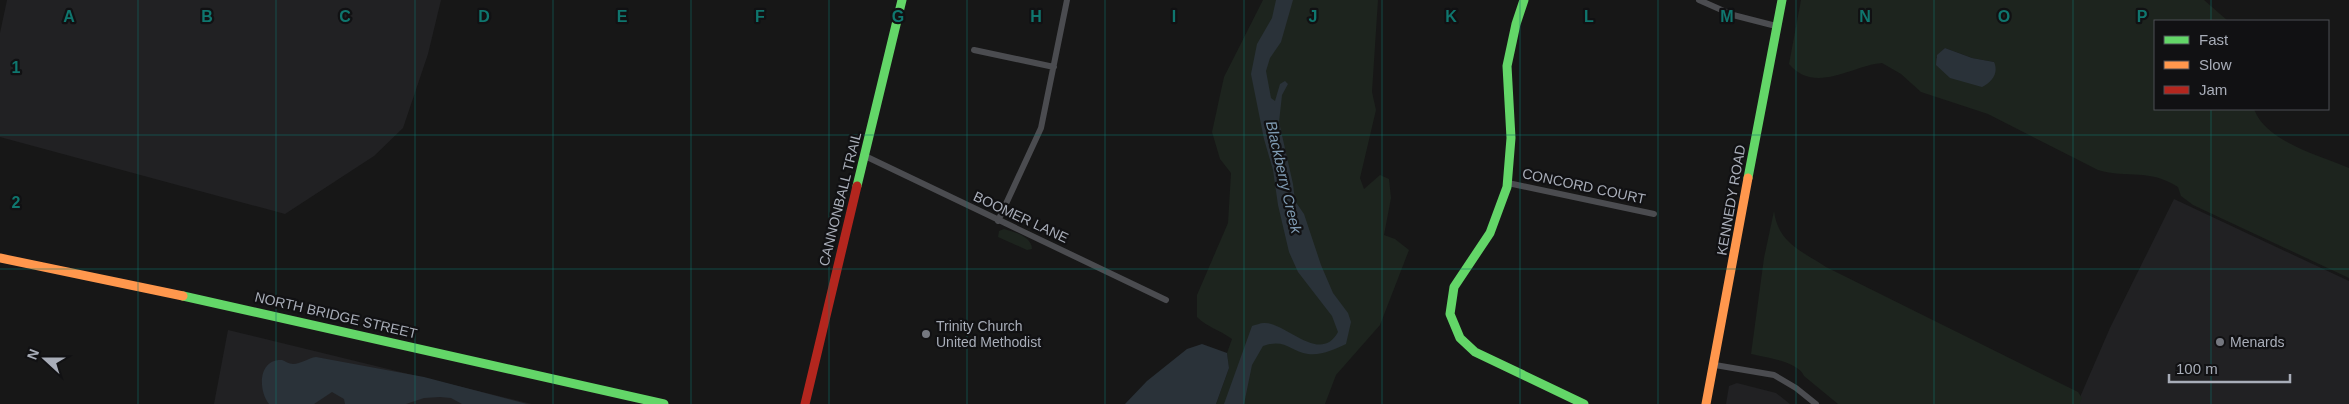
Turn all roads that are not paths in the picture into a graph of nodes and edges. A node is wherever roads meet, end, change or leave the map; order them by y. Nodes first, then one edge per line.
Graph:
1 (902, 0) edge
2 (1067, 0) edge
3 (1524, 0) edge
4 (1699, 0) edge
5 (1782, 0) edge
6 (1776, 26) junction
7 (974, 50) dead end
8 (1054, 67) junction
9 (865, 156) junction
10 (1508, 183) junction
11 (1654, 214) dead end
12 (998, 221) junction
13 (0, 258) edge
14 (1166, 300) dead end
15 (1715, 364) junction
16 (664, 404) edge
17 (805, 404) edge
18 (1584, 404) edge
19 (1706, 404) edge
20 (1816, 404) edge

1 - 9 main road, CANNONBALL TRAIL
2 - 8 street
3 - 10 main road
4 - 6 street
5 - 6 main road, KENNEDY ROAD
6 - 15 main road, KENNEDY ROAD
7 - 8 street
8 - 12 street
9 - 12 street, BOOMER LANE
9 - 17 main road, CANNONBALL TRAIL
10 - 11 street, CONCORD COURT
10 - 18 main road
12 - 14 street, BOOMER LANE
13 - 16 main road, NORTH BRIDGE STREET
15 - 19 main road, KENNEDY ROAD
15 - 20 street

